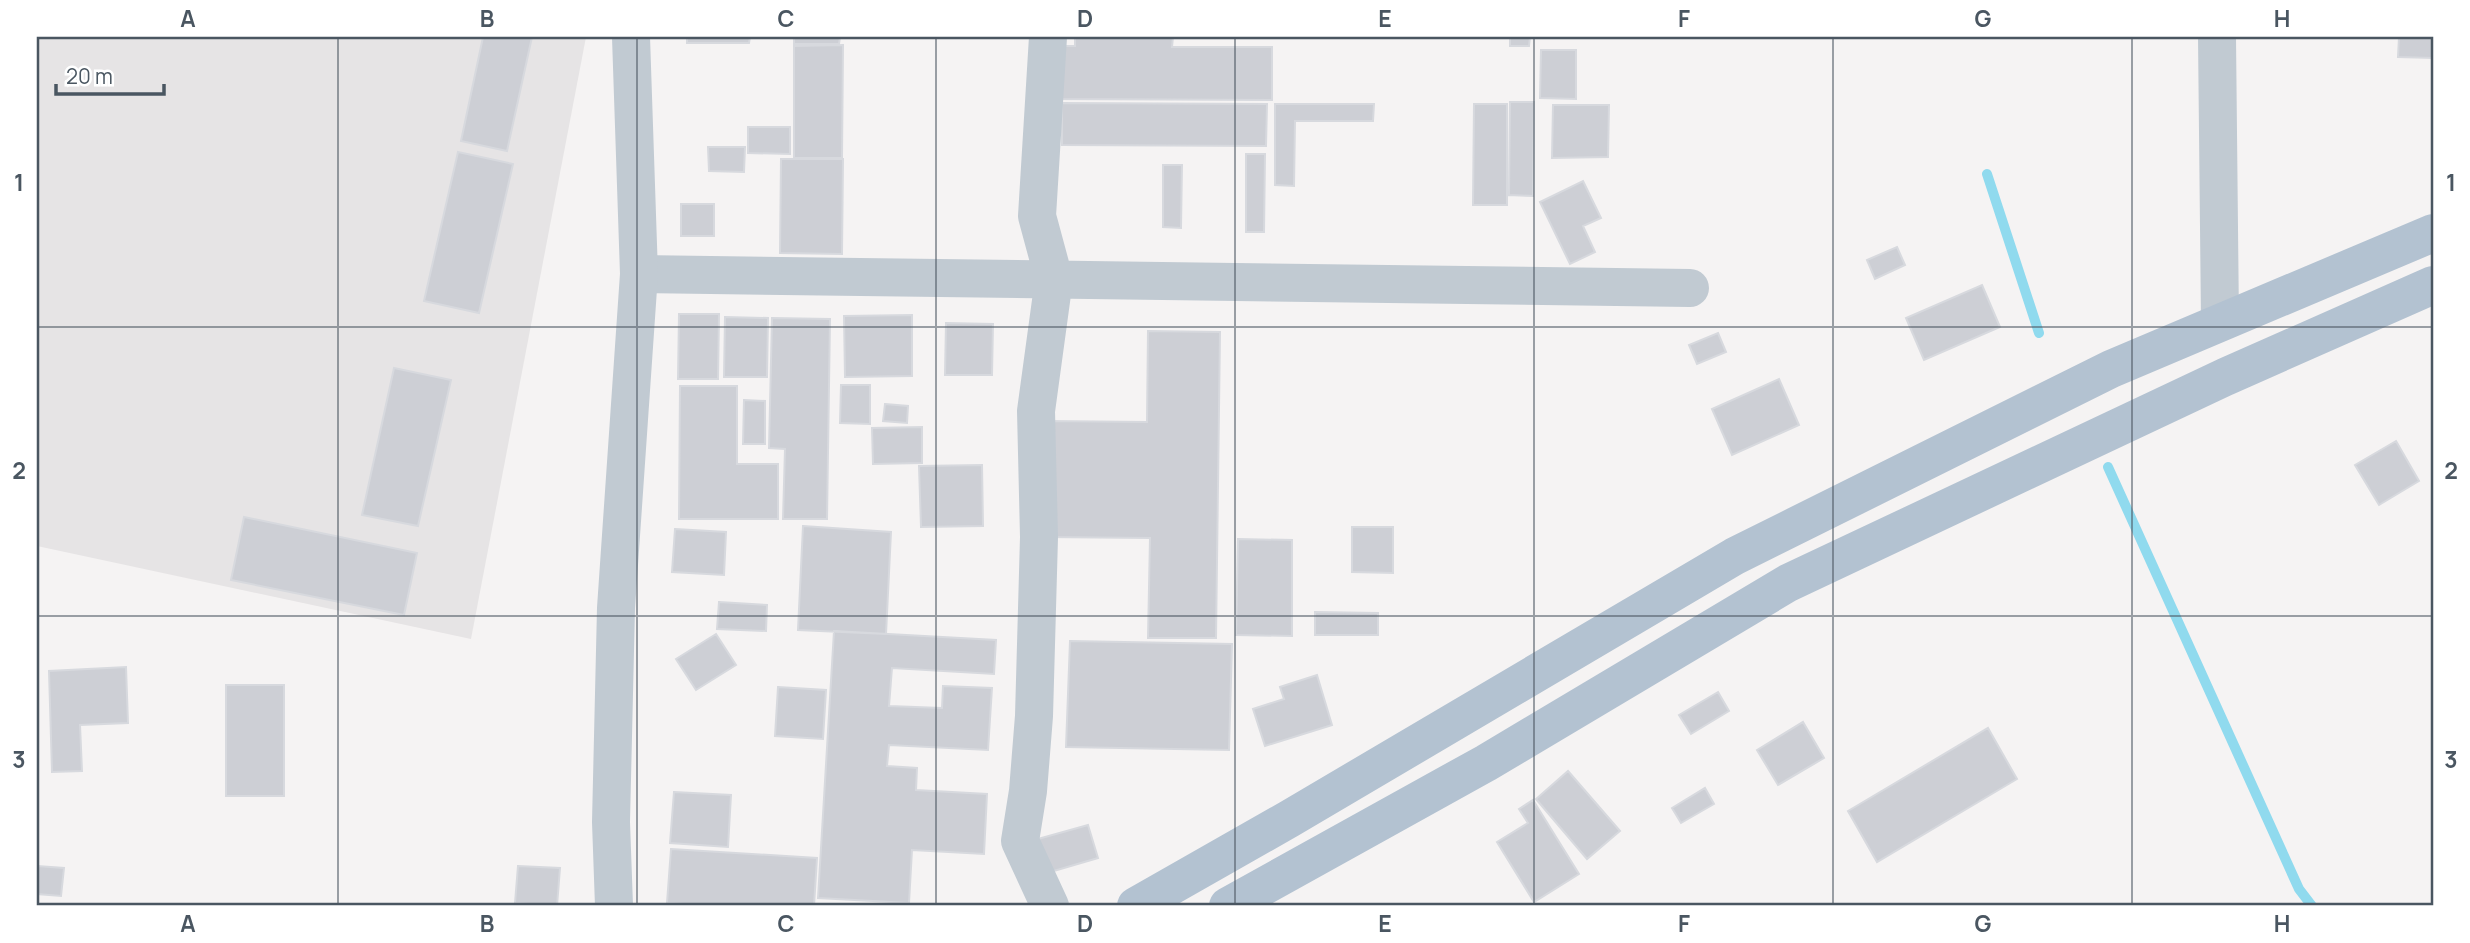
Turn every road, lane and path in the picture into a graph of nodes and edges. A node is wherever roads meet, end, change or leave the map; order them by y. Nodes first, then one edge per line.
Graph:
1 (631, 37) edge
2 (1048, 37) edge
3 (2217, 37) edge
4 (2433, 233) edge
5 (639, 274) junction
6 (1054, 279) junction
7 (2433, 285) edge
8 (1690, 288) dead end
9 (2220, 322) junction
10 (614, 906) edge
11 (1049, 906) edge
12 (1136, 906) edge
13 (1228, 906) edge

1 - 5 street
2 - 6 street
3 - 9 street
4 - 9 main road
5 - 6 street
5 - 10 street
6 - 8 street
6 - 11 street
7 - 13 main road
9 - 12 main road

